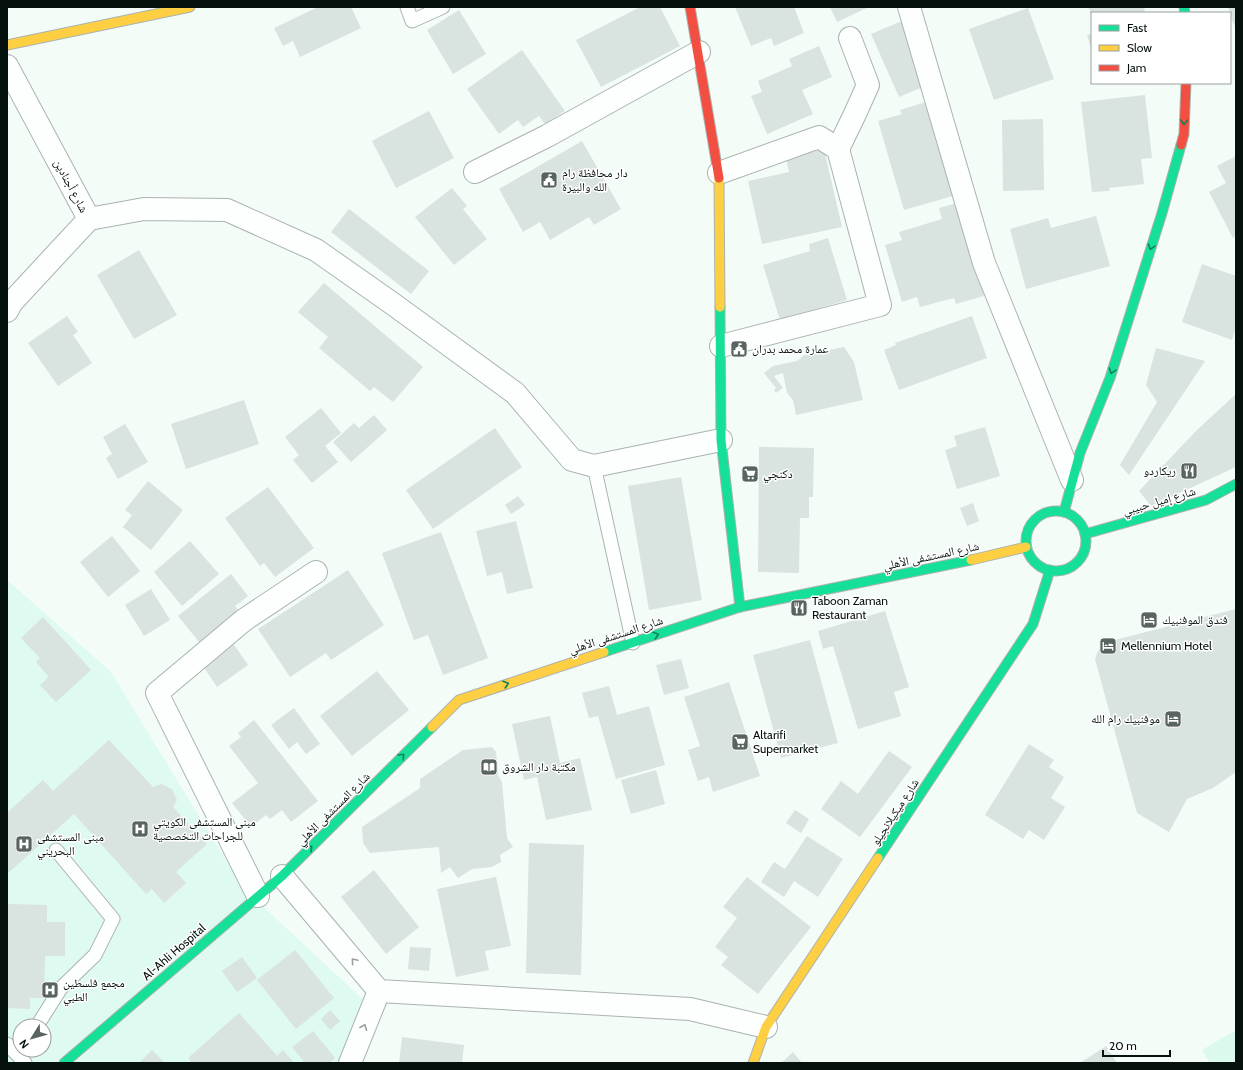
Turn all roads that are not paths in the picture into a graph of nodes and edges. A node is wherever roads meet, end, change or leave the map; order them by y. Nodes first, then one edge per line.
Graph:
1 (190, 7) edge
2 (407, 7) edge
3 (443, 7) edge
4 (690, 7) edge
5 (909, 7) edge
6 (850, 38) dead end
7 (7, 45) edge
8 (699, 52) junction
9 (7, 66) edge
10 (1186, 84) edge
11 (838, 149) junction
12 (475, 172) dead end
13 (719, 173) junction
14 (89, 219) junction
15 (7, 311) edge
16 (721, 346) junction
17 (721, 440) junction
18 (594, 466) junction
19 (1072, 480) junction
20 (1236, 484) edge
21 (1064, 512) junction
22 (1085, 534) junction
23 (1026, 547) junction
24 (1050, 570) junction
25 (316, 572) dead end
26 (740, 607) junction
27 (633, 643) junction
28 (56, 850) dead end
29 (282, 876) junction
30 (258, 896) junction
31 (379, 991) junction
32 (41, 1018) edge
33 (766, 1027) junction
34 (7, 1044) edge
35 (25, 1063) edge
36 (64, 1063) edge
37 (350, 1063) edge
38 (753, 1063) edge

1 - 7 street
2 - 3 lane
4 - 8 street
5 - 19 street
6 - 11 street
8 - 12 street
8 - 13 street
9 - 14 street, شارع أجنادين
10 -> 19 street
11 - 13 street
11 - 16 street
13 - 16 street
14 - 15 street, شارع أجنادين
14 - 18 street
16 - 17 street
17 - 18 street
17 - 26 street
18 - 27 lane
19 - 21 street
20 - 22 street, شارع إميل حبيبي
21 - 22 street
21 - 23 street
22 - 24 street
23 - 24 street
23 - 26 street, شارع المستشفى الأهلي
24 - 33 street, شارع ميكيلانجيلو
25 - 30 street
27 -> 26 street, شارع المستشفى الأهلي
29 -> 27 street, شارع المستشفى الأهلي
28 - 32 lane
29 - 30 street, Al-Ahli Hospital
31 -> 29 street
30 - 36 street, Al-Ahli Hospital
31 - 33 street
37 -> 31 street
33 - 38 street, شارع ميكيلانجيلو
34 - 35 lane

